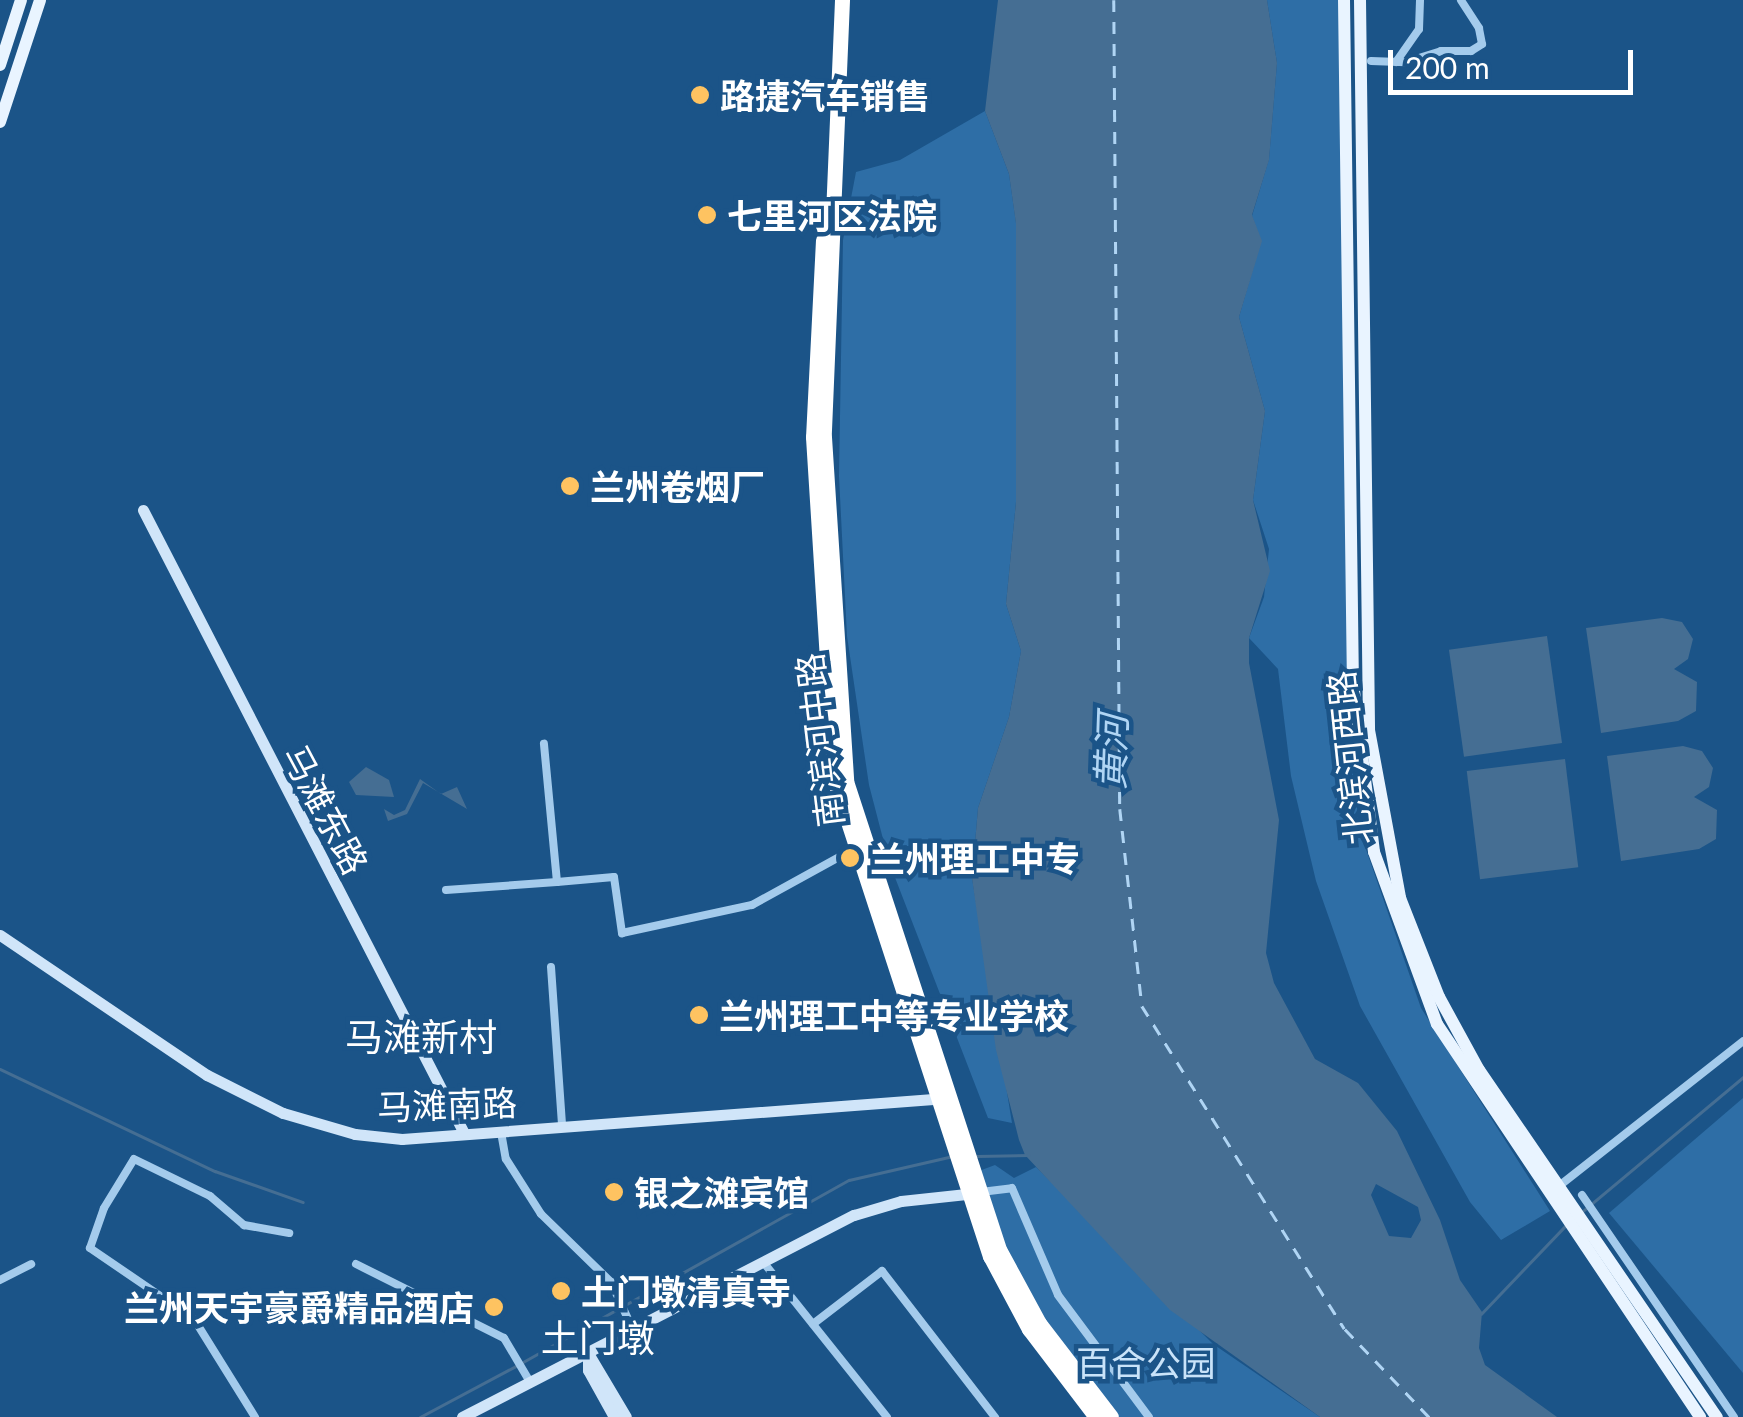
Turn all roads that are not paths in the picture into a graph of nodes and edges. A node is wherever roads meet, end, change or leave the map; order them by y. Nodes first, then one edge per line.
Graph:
1 (21, 0) edge
2 (40, 0) edge
3 (834, 0) edge
4 (842, 0) edge
5 (1344, 0) edge
6 (1360, 0) edge
7 (1420, 0) edge
8 (1462, 0) edge
9 (1371, 61) dead end
10 (1396, 62) junction
11 (0, 64) edge
12 (0, 122) edge
13 (143, 510) dead end
14 (544, 744) dead end
15 (852, 850) junction
16 (557, 882) junction
17 (446, 890) dead end
18 (0, 935) edge
19 (551, 967) dead end
20 (1743, 1041) edge
21 (943, 1098) junction
22 (562, 1125) junction
23 (501, 1132) junction
24 (464, 1133) junction
25 (1552, 1190) junction
26 (974, 1194) junction
27 (1582, 1195) dead end
28 (1583, 1221) junction
29 (290, 1233) dead end
30 (764, 1263) junction
31 (31, 1264) dead end
32 (356, 1264) dead end
33 (0, 1280) edge
34 (813, 1324) junction
35 (634, 1332) junction
36 (588, 1353) junction
37 (530, 1382) junction
38 (255, 1417) edge
39 (462, 1417) edge
40 (614, 1417) edge
41 (626, 1417) edge
42 (887, 1417) edge
43 (995, 1417) edge
44 (1096, 1417) edge
45 (1110, 1417) edge
46 (1149, 1417) edge
47 (1700, 1417) edge
48 (1717, 1417) edge
49 (1734, 1417) edge

1 - 11 main road
2 - 12 main road
3 - 15 highway, 南滨河中路
4 - 21 highway, 南滨河中路
5 - 25 main road, 北滨河西路
6 - 25 main road, 北滨河西路
7 - 10 street
8 - 10 street
9 - 10 street
13 - 24 main road, 马滩东路
14 - 16 street
15 - 16 street
15 - 21 highway, 南滨河中路
16 - 17 street
18 - 24 main road, 马滩南路
19 - 22 street
20 - 25 street
21 - 22 main road, 马滩南路
21 - 26 highway, 南滨河中路
22 - 23 main road, 马滩南路
23 - 24 main road, 马滩南路
23 - 35 street
25 - 28 main road, 北滨河西路
26 - 30 main road
26 - 44 highway, 南滨河中路
26 - 45 highway, 南滨河中路
26 - 46 street
27 - 28 street
28 - 47 main road, 北滨河西路
28 - 48 main road, 北滨河西路
28 - 49 street
29 - 38 street
30 - 34 street
30 - 35 main road
31 - 33 street
32 - 37 street
34 - 42 street
34 - 43 street
35 - 36 main road
36 - 37 main road
36 - 40 main road
36 - 41 main road
37 - 39 main road

